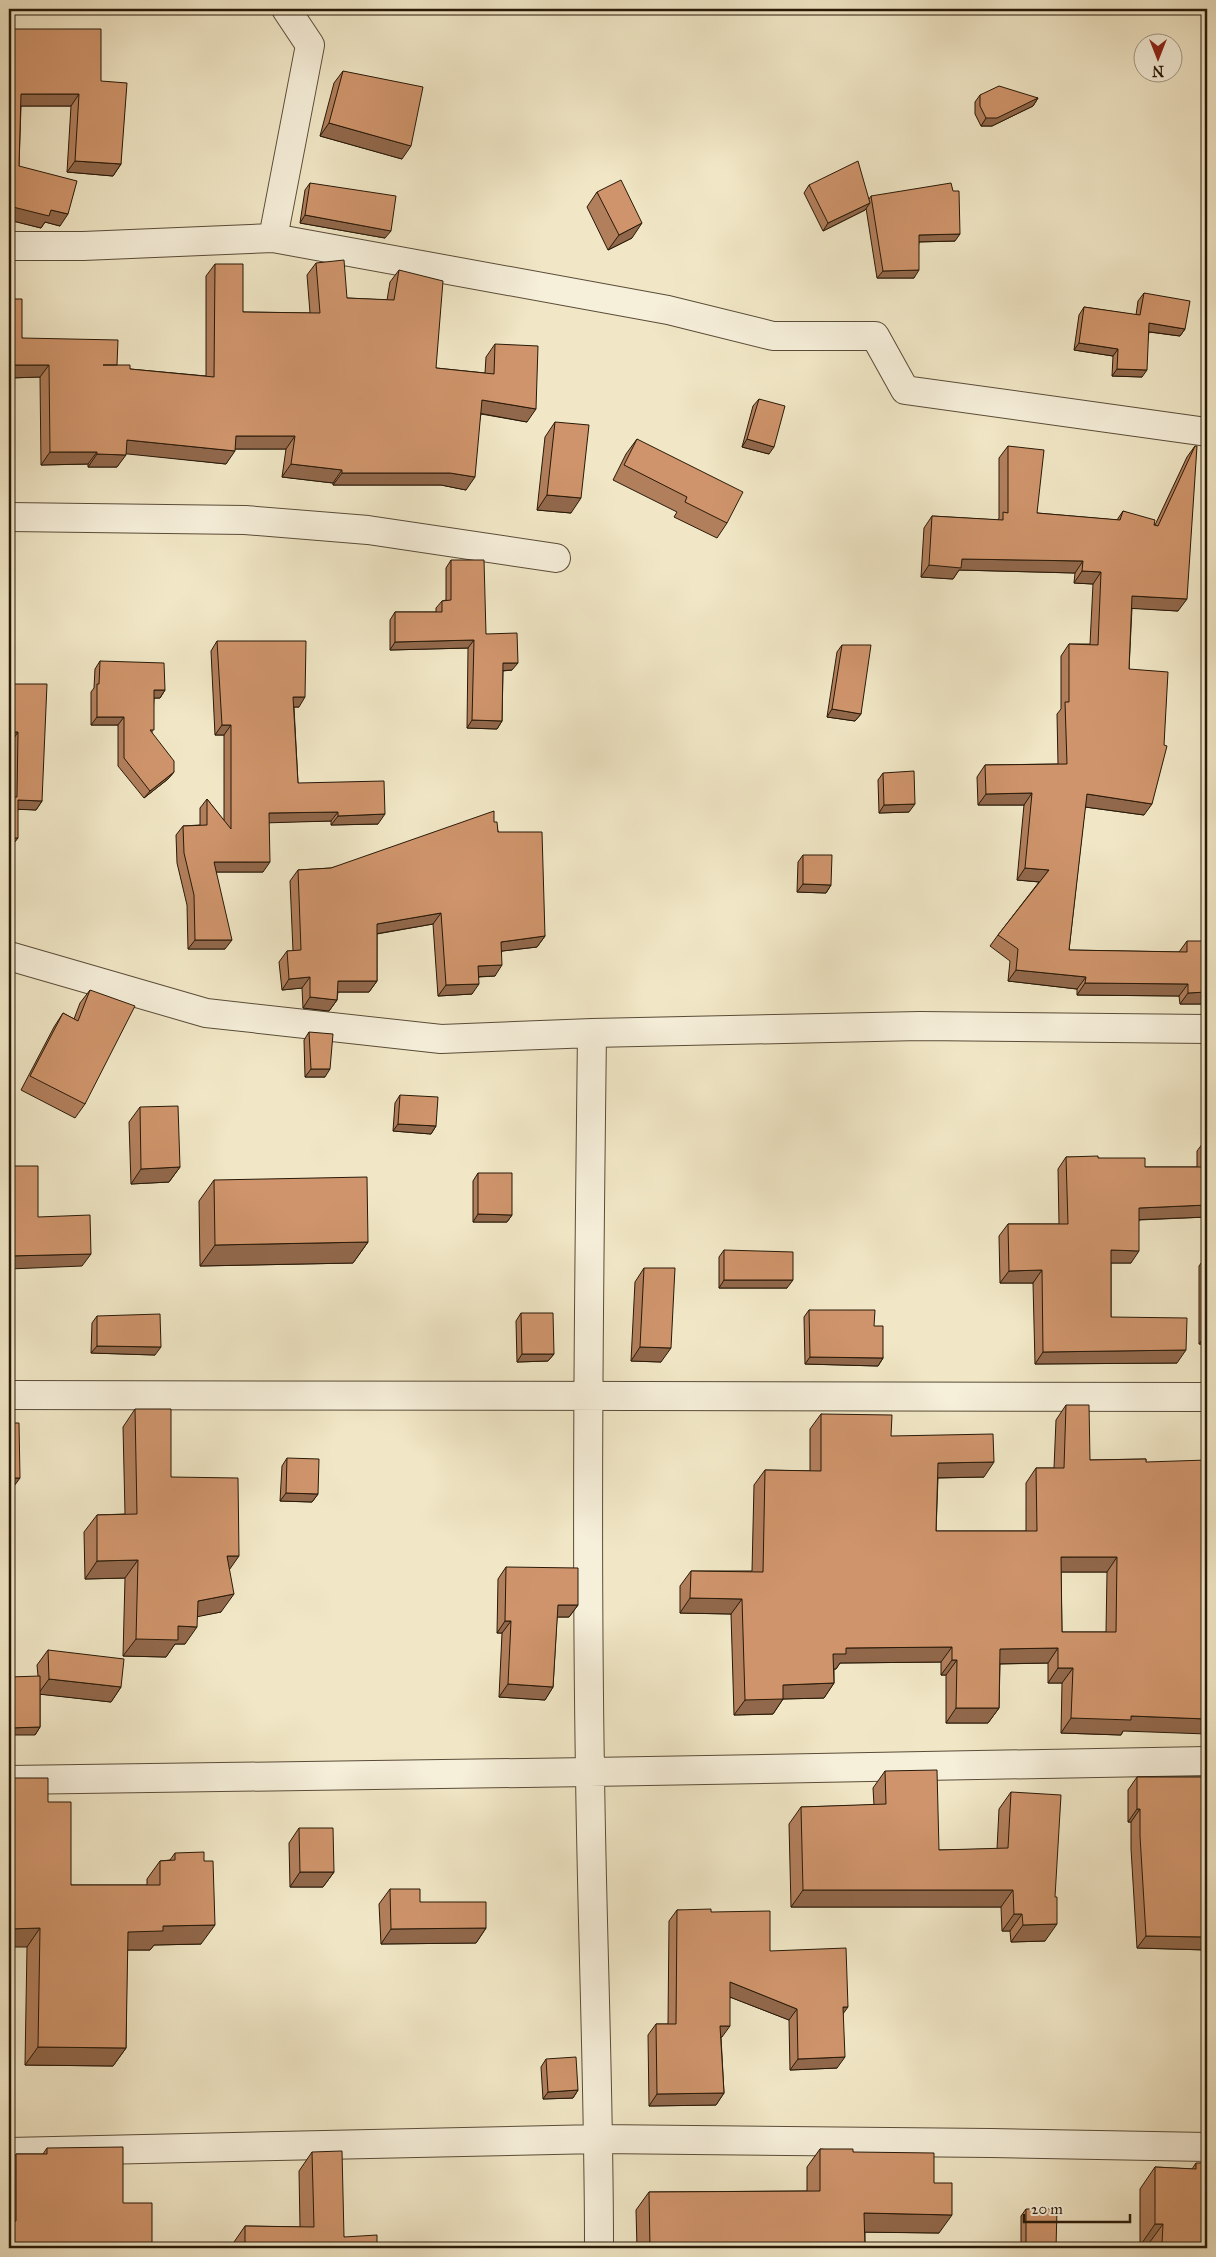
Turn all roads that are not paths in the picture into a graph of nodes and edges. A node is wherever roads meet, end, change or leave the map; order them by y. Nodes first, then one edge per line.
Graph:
1 (286, 9) edge
2 (273, 238) junction
3 (9, 246) edge
4 (1207, 432) edge
5 (9, 517) edge
6 (556, 558) dead end
7 (9, 956) edge
8 (1207, 1029) edge
9 (592, 1033) junction
10 (9, 1396) edge
11 (587, 1396) junction
12 (1207, 1397) edge
13 (1207, 1761) edge
14 (590, 1772) junction
15 (9, 1780) edge
16 (599, 2139) junction
17 (1207, 2147) edge
18 (9, 2152) edge
19 (599, 2248) edge

1 - 2 street
2 - 3 street
2 - 4 street
5 - 6 street
7 - 9 street
8 - 9 street
9 - 11 street
10 - 11 street
11 - 12 street
11 - 14 street
13 - 14 street
14 - 15 street
14 - 16 street
16 - 17 street
16 - 18 street
16 - 19 street

